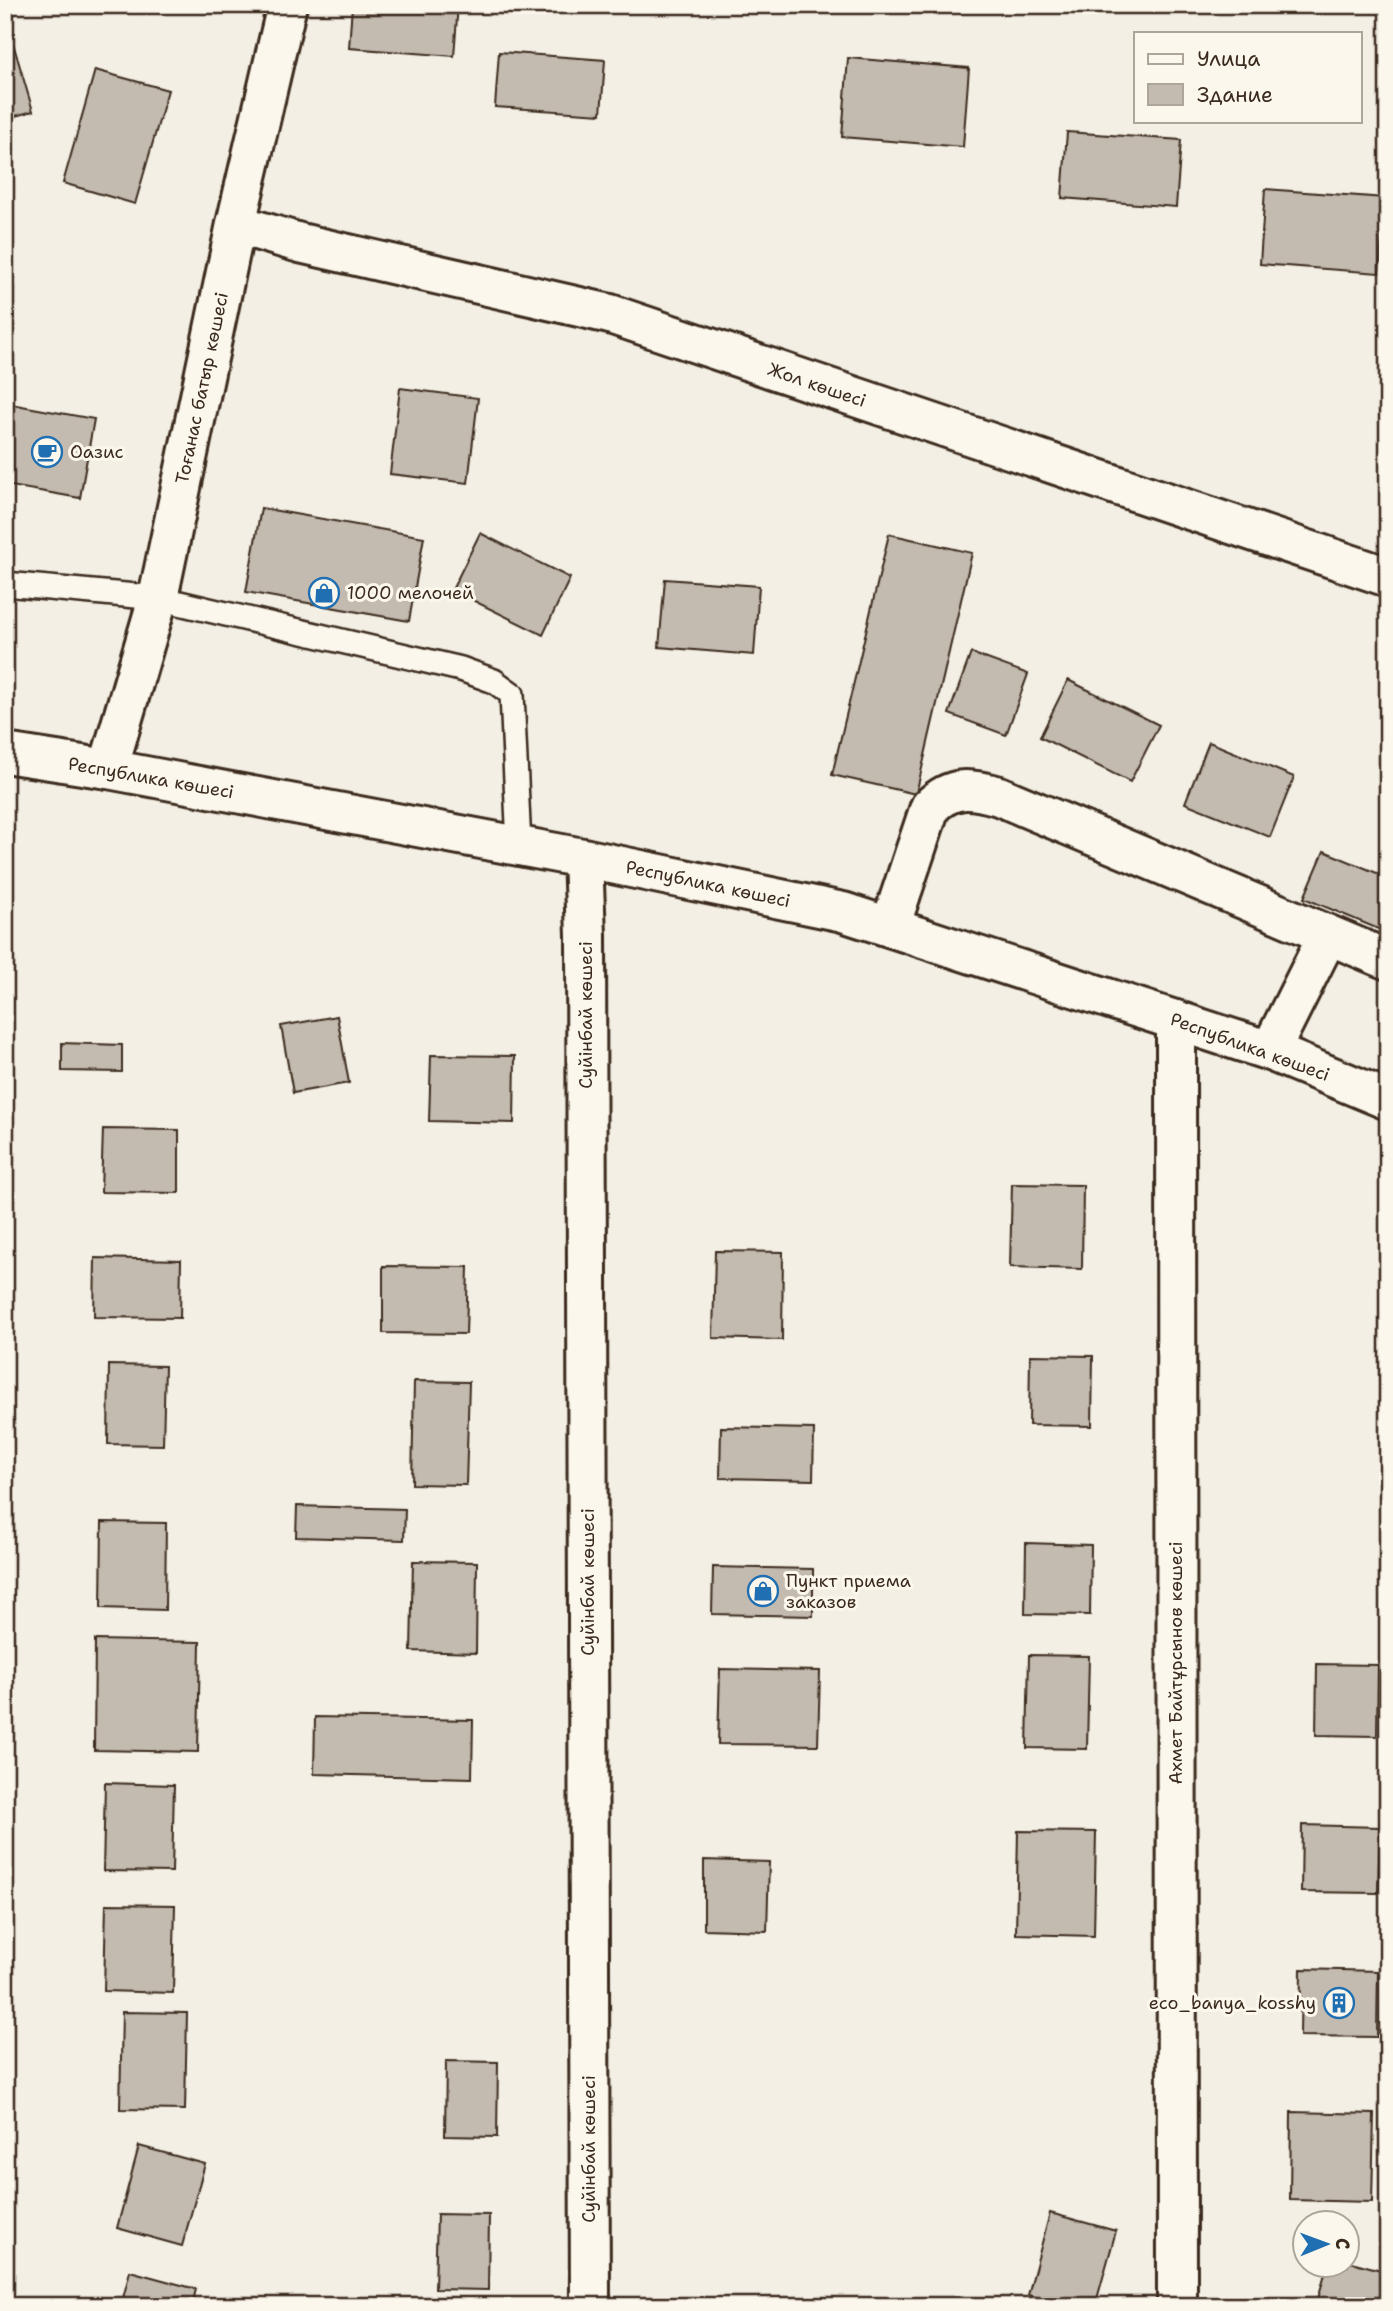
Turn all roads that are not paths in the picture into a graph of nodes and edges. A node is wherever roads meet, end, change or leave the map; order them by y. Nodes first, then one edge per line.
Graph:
1 (287, 5) edge
2 (236, 224) junction
3 (1388, 577) edge
4 (5, 584) edge
5 (158, 598) junction
6 (5, 753) edge
7 (108, 769) junction
8 (519, 846) junction
9 (583, 858) junction
10 (890, 927) junction
11 (1328, 935) junction
12 (1388, 960) edge
13 (1176, 1020) junction
14 (1270, 1051) junction
15 (1388, 1100) edge
16 (590, 2306) edge
17 (1177, 2306) edge

1 - 2 street, Тоғанас батыр көшесі
2 - 3 street, Жол көшесі
2 - 5 street, Тоғанас батыр көшесі
4 - 5 lane
5 - 7 street, Тоғанас батыр көшесі
5 - 8 lane
6 - 7 street, Республика көшесі
7 - 8 street, Республика көшесі
8 - 9 street, Республика көшесі
9 - 10 street, Республика көшесі
9 - 16 street, Суйінбай көшесі
10 - 11 street
10 - 13 street, Республика көшесі
11 - 12 street
11 - 14 street
13 - 14 street, Республика көшесі
13 - 17 street, Ахмет Байтұрсынов көшесі
14 - 15 street, Республика көшесі

